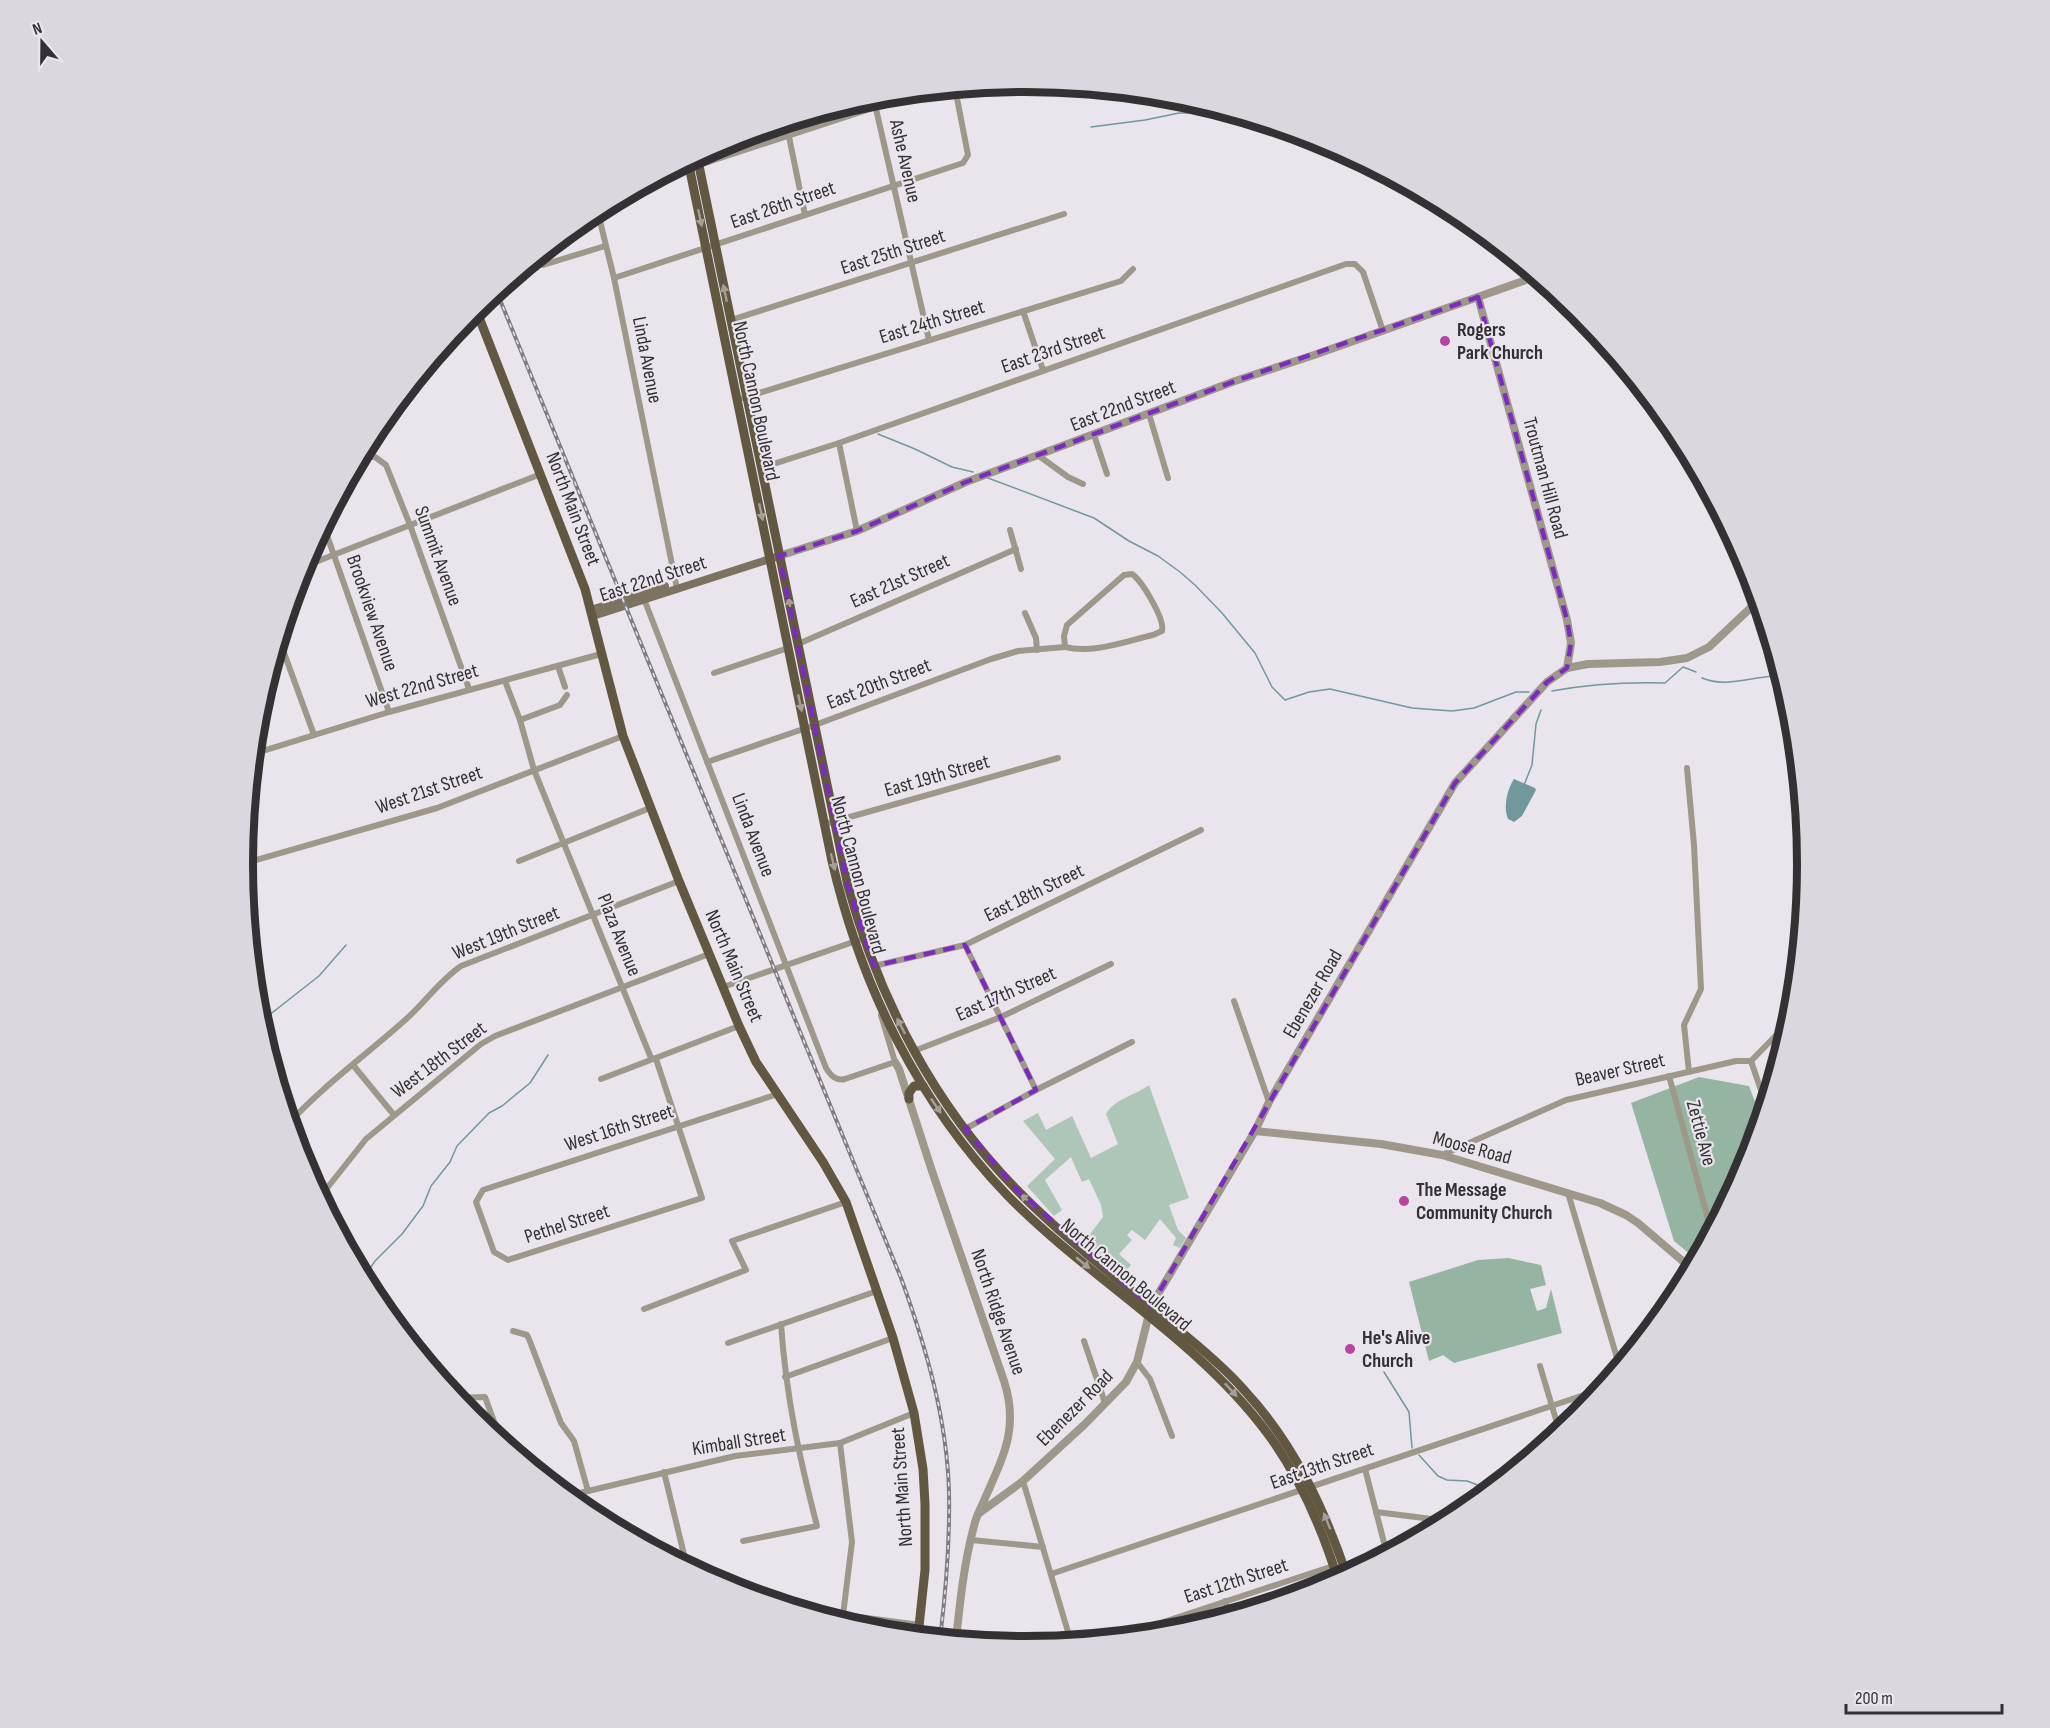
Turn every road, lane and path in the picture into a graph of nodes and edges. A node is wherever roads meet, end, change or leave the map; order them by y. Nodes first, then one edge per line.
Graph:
1 (956, 95) edge
2 (875, 106) joint
3 (787, 129) edge
4 (788, 136) junction
5 (720, 154) edge
6 (699, 164) edge
7 (690, 168) edge
8 (894, 185) junction
9 (805, 214) junction
10 (1064, 214) dead end
11 (599, 220) edge
12 (605, 246) junction
13 (711, 247) junction
14 (542, 261) edge
15 (911, 263) junction
16 (1134, 269) dead end
17 (614, 278) junction
18 (1529, 279) edge
19 (1478, 297) junction
20 (1023, 311) junction
21 (479, 318) edge
22 (731, 320) junction
23 (480, 321) junction
24 (475, 323) edge
25 (1383, 331) junction
26 (928, 340) junction
27 (1043, 370) junction
28 (747, 397) junction
29 (737, 399) junction
30 (1149, 414) junction
31 (1094, 435) junction
32 (839, 443) junction
33 (1039, 456) junction
34 (369, 457) edge
35 (761, 468) junction
36 (541, 474) junction
37 (1107, 474) dead end
38 (1168, 478) dead end
39 (1083, 484) dead end
40 (410, 525) junction
41 (1010, 530) dead end
42 (857, 531) junction
43 (327, 534) edge
44 (1016, 549) junction
45 (334, 555) junction
46 (775, 557) junction
47 (313, 563) edge
48 (1021, 570) dead end
49 (676, 586) junction
50 (645, 599) junction
51 (1753, 606) edge
52 (592, 613) junction
53 (1025, 613) dead end
54 (798, 644) junction
55 (1065, 647) junction
56 (788, 648) junction
57 (283, 650) edge
58 (1037, 650) junction
59 (601, 654) junction
60 (558, 666) junction
61 (1566, 668) junction
62 (714, 673) dead end
63 (505, 681) junction
64 (565, 687) dead end
65 (469, 689) junction
66 (567, 695) dead end
67 (389, 712) junction
68 (520, 720) junction
69 (810, 727) junction
70 (314, 735) junction
71 (623, 736) junction
72 (261, 752) edge
73 (1058, 758) dead end
74 (707, 762) junction
75 (1687, 768) dead end
76 (534, 770) junction
77 (650, 808) junction
78 (830, 823) junction
79 (1201, 830) dead end
80 (563, 843) junction
81 (253, 861) edge
82 (519, 861) dead end
83 (679, 881) junction
84 (593, 916) junction
85 (864, 938) junction
86 (854, 941) junction
87 (965, 945) junction
88 (709, 954) junction
89 (1111, 964) dead end
90 (786, 965) junction
91 (874, 966) junction
92 (622, 987) junction
93 (723, 987) junction
94 (877, 999) junction
95 (1234, 1001) dead end
96 (1000, 1017) junction
97 (739, 1026) junction
98 (1779, 1033) edge
99 (1132, 1042) dead end
100 (914, 1051) junction
101 (656, 1059) junction
102 (1751, 1061) junction
103 (895, 1062) junction
104 (353, 1065) junction
105 (1689, 1072) junction
106 (1669, 1076) junction
107 (601, 1079) dead end
108 (923, 1086) junction
109 (1036, 1090) junction
110 (778, 1094) junction
111 (1762, 1094) edge
112 (909, 1099) junction
113 (1269, 1102) junction
114 (394, 1115) junction
115 (295, 1117) edge
116 (679, 1126) junction
117 (965, 1130) junction
118 (1255, 1131) junction
119 (1442, 1155) junction
120 (325, 1191) edge
121 (1568, 1193) junction
122 (702, 1198) joint
123 (476, 1202) joint
124 (846, 1202) junction
125 (1708, 1224) edge
126 (1693, 1252) edge
127 (1684, 1262) joint
128 (877, 1291) junction
129 (1151, 1306) junction
130 (644, 1309) dead end
131 (1148, 1317) junction
132 (781, 1324) junction
133 (513, 1331) dead end
134 (893, 1338) junction
135 (1084, 1341) dead end
136 (728, 1343) dead end
137 (1617, 1359) edge
138 (1137, 1362) junction
139 (1540, 1366) dead end
140 (785, 1377) junction
141 (1586, 1394) edge
142 (467, 1397) edge
143 (1105, 1403) junction
144 (1551, 1406) junction
145 (914, 1413) junction
146 (1557, 1423) edge
147 (496, 1426) edge
148 (1172, 1436) dead end
149 (840, 1443) junction
150 (797, 1449) junction
151 (1365, 1469) junction
152 (664, 1472) junction
153 (1023, 1481) junction
154 (1312, 1487) junction
155 (588, 1491) junction
156 (1302, 1491) junction
157 (578, 1493) edge
158 (1376, 1512) junction
159 (978, 1514) junction
160 (1433, 1519) edge
161 (971, 1540) junction
162 (743, 1541) dead end
163 (1043, 1547) junction
164 (1385, 1547) edge
165 (685, 1558) edge
166 (1333, 1566) junction
167 (1344, 1568) edge
168 (1335, 1572) edge
169 (1051, 1574) junction
170 (1225, 1602) junction
171 (1228, 1609) edge
172 (843, 1614) edge
173 (871, 1621) edge
174 (920, 1625) junction
175 (1155, 1625) edge
176 (919, 1629) edge
177 (957, 1633) edge
178 (1069, 1635) edge

1 - 8 street, East 26th Street
2 - 4 street
2 - 8 street, Ashe Avenue
3 - 4 street
4 - 5 street
4 - 9 street
6 - 13 main road, North Cannon Boulevard
7 -> 13 main road, North Cannon Boulevard
8 - 9 street, East 26th Street
8 - 15 street, Ashe Avenue
9 - 13 street, East 26th Street
10 - 15 street, East 25th Street
11 - 12 street, Linda Avenue
12 - 14 street
12 - 17 street, Linda Avenue
13 - 17 street, East 26th Street
22 -> 13 main road, North Cannon Boulevard
13 - 29 main road, North Cannon Boulevard
15 - 22 street, East 25th Street
15 - 26 street, Ashe Avenue
16 - 20 street, East 24th Street
17 - 49 street, Linda Avenue
18 - 19 street, East 22nd Street
19 - 25 street, East 22nd Street
19 - 61 street, Troutman Hill Road
20 - 26 street, East 24th Street
20 - 27 street
21 - 23 main road, North Main Street
22 - 28 main road, North Cannon Boulevard
23 - 24 street
23 - 36 main road, North Main Street
25 - 27 street, East 23rd Street
25 - 30 street, East 22nd Street
26 - 28 street, East 24th Street
27 - 32 street, East 23rd Street
28 - 29 street, East 24th Street
28 - 35 main road, North Cannon Boulevard
29 -> 46 main road, North Cannon Boulevard
30 - 31 street, East 22nd Street
30 - 38 street
31 - 33 street, East 22nd Street
31 - 37 street
32 - 35 street, East 23rd Street
32 - 42 street
33 - 39 street
33 - 42 street, East 22nd Street
34 - 40 street, Summit Avenue
35 - 46 main road, North Cannon Boulevard
36 - 40 street
36 - 52 main road, North Main Street
40 - 45 street
40 - 65 street, Summit Avenue
41 - 44 street
42 - 46 street, East 22nd Street
43 - 45 street, Brookview Avenue
44 - 48 street
44 - 54 street, East 21st Street
45 - 47 street
45 - 67 street, Brookview Avenue
46 - 49 main road, East 22nd Street
54 -> 46 main road, North Cannon Boulevard
46 - 56 main road, North Cannon Boulevard
49 - 50 main road, East 22nd Street
49 - 52 main road, East 22nd Street
50 - 52 main road, East 22nd Street
50 - 74 street, Linda Avenue
51 - 61 street
52 - 59 main road, North Main Street
53 - 58 street
54 - 69 main road, North Cannon Boulevard
55 - 55 street, East 20th Street
55 - 58 street, East 20th Street
56 - 62 street
56 -> 69 main road, North Cannon Boulevard
57 - 70 street
58 - 69 street, East 20th Street
59 - 60 street, West 22nd Street
59 - 71 main road, North Main Street
60 - 63 street, West 22nd Street
60 - 64 street
61 - 113 street, Ebenezer Road
63 - 65 street, West 22nd Street
63 - 68 street, Plaza Avenue
65 - 67 street, West 22nd Street
66 - 68 street
67 - 70 street, West 22nd Street
68 - 76 street, Plaza Avenue
69 - 74 street, East 20th Street
69 - 78 main road, North Cannon Boulevard
70 - 72 street, West 22nd Street
71 - 76 street, West 21st Street
71 - 77 main road, North Main Street
73 - 78 street, East 19th Street
74 - 90 street, Linda Avenue
75 - 105 street, Beaver Street
76 - 80 street, Plaza Avenue
76 - 81 street, West 21st Street
77 - 80 street
77 - 83 main road, North Main Street
78 - 85 main road, North Cannon Boulevard
78 -> 86 main road, North Cannon Boulevard
79 - 87 street, East 18th Street
80 - 82 street
80 - 84 street, Plaza Avenue
83 - 84 street, West 19th Street
83 - 88 main road, North Main Street
84 - 92 street, Plaza Avenue
84 - 104 street, West 19th Street
85 - 86 street
85 - 91 main road, North Cannon Boulevard
86 - 90 street
86 - 94 main road, North Cannon Boulevard
87 - 91 street, East 18th Street
87 - 96 street
88 - 92 street, West 18th Street
88 - 93 main road, North Main Street
89 - 96 street, East 17th Street
90 - 93 street
90 - 103 street, Linda Avenue
100 -> 91 main road, North Cannon Boulevard
92 - 101 street, Plaza Avenue
92 - 114 street, West 18th Street
93 - 97 main road, North Main Street
94 - 103 street, North Ridge Avenue
94 - 108 main road, North Cannon Boulevard
95 - 113 street
96 - 100 street, East 17th Street
96 - 109 street
97 - 101 street
97 - 110 main road, North Main Street
98 - 102 street
99 - 109 street
100 - 117 main road, North Cannon Boulevard
101 - 107 street
101 - 116 street, Plaza Avenue
102 - 105 street
102 - 111 street
103 - 112 street, North Ridge Avenue
104 - 114 street
104 - 115 street, West 19th Street
105 - 106 street, Beaver Street
106 - 119 street, Beaver Street
106 - 125 street, Zettie Ave
108 - 112 main road
108 -> 131 main road, North Cannon Boulevard
109 - 117 street
110 - 116 street, West 16th Street
110 - 124 main road, North Main Street
112 - 159 street, North Ridge Avenue
113 - 118 street, Ebenezer Road
114 - 120 street, West 18th Street
116 - 122 street, Plaza Avenue
116 - 123 street, West 16th Street
129 -> 117 main road, North Cannon Boulevard
118 - 119 street, Moose Road
118 - 129 street, Ebenezer Road
119 - 121 street, Moose Road
121 - 127 street, Moose Road
121 - 137 street
122 - 123 street, Pethel Street
124 - 128 main road, North Main Street
124 - 130 street
126 - 127 street, Zettie Ave
128 - 132 street
128 - 134 main road, North Main Street
129 - 131 street, Ebenezer Road
129 - 154 main road, North Cannon Boulevard
131 - 138 street, Ebenezer Road
131 -> 156 main road, North Cannon Boulevard
132 - 136 street
132 - 140 street
133 - 155 street
134 - 140 street
134 - 145 main road, North Main Street
135 - 143 street
138 - 143 street, Ebenezer Road
138 - 148 street
139 - 144 street
140 - 150 street
141 - 144 street, East 13th Street
142 - 147 street
143 - 153 street, Ebenezer Road
144 - 146 street
144 - 151 street, East 13th Street
145 - 149 street, Kimball Street
145 - 174 main road, North Main Street
149 - 150 street, Kimball Street
149 - 172 street
150 - 152 street, Kimball Street
150 - 162 street
151 - 154 street, East 13th Street
151 - 158 street
152 - 155 street, Kimball Street
152 - 165 street
153 - 159 street, Ebenezer Road
153 - 163 street
154 - 156 street, East 13th Street
167 -> 154 main road, North Cannon Boulevard
155 - 157 street, Kimball Street
156 - 166 main road, North Cannon Boulevard
156 - 169 street, East 13th Street
158 - 160 street
158 - 164 street
159 - 161 street, North Ridge Avenue
161 - 163 street
161 - 177 street, North Ridge Avenue
163 - 169 street
166 - 168 main road, North Cannon Boulevard
166 - 170 street, East 12th Street
169 - 178 street
170 - 171 street
170 - 175 street, East 12th Street
173 - 174 street
174 - 176 main road, North Main Street

